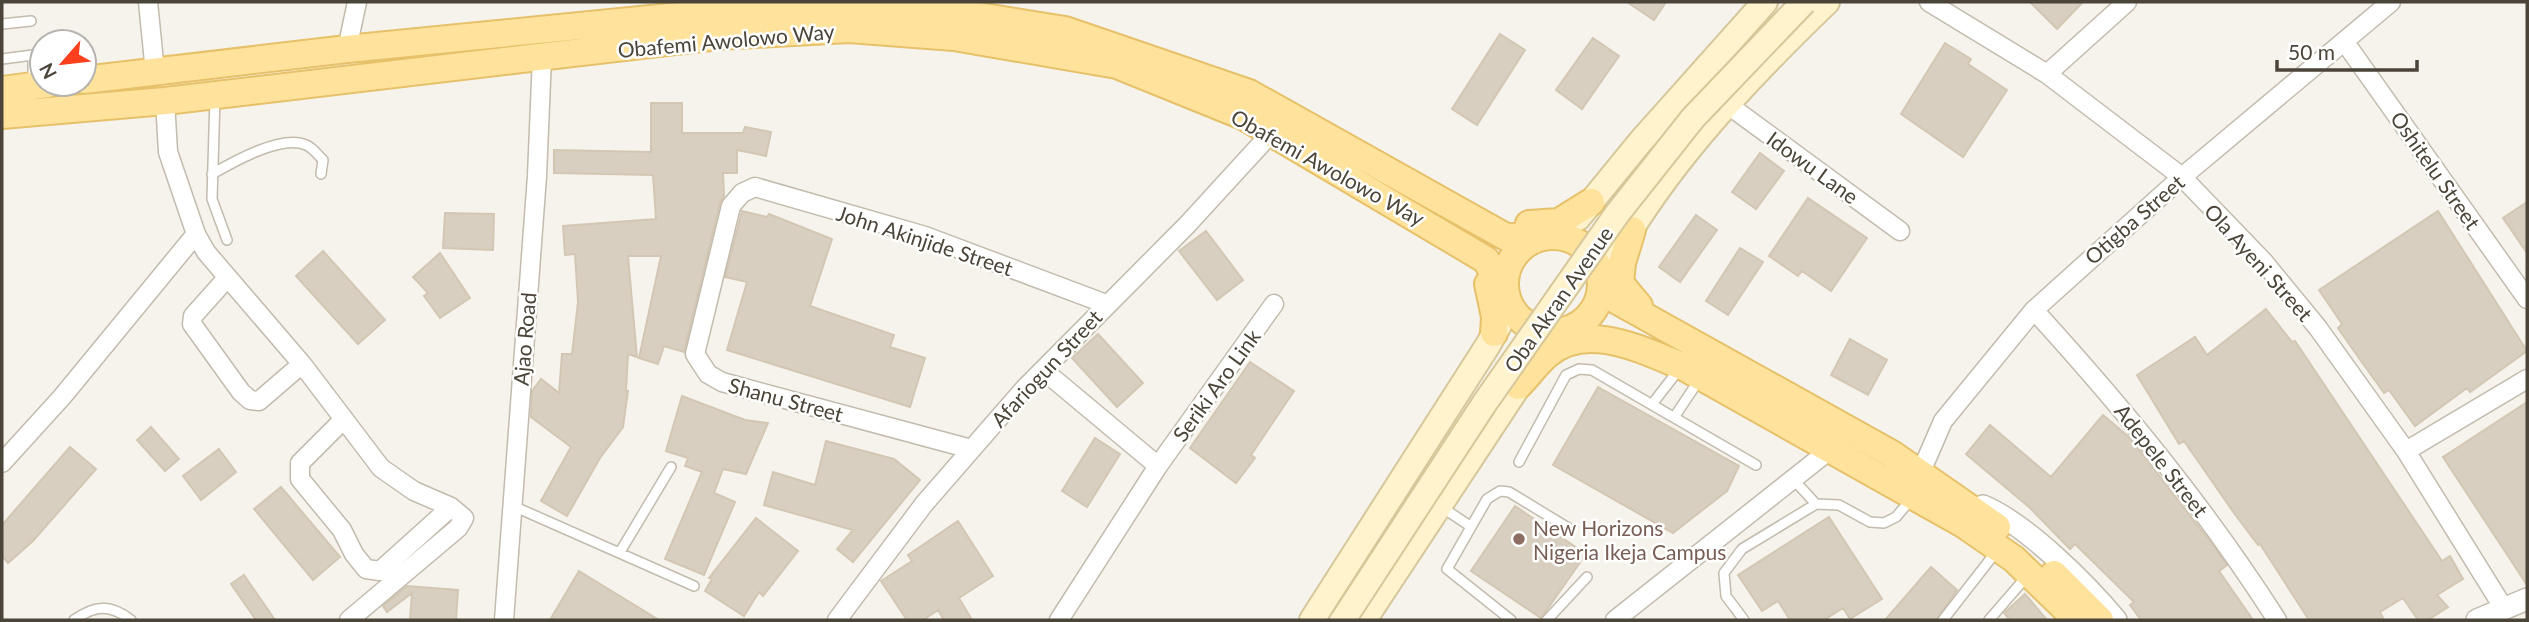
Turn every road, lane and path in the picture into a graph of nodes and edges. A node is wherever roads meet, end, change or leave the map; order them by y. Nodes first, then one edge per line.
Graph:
1 (148, 2) edge
2 (358, 2) edge
3 (660, 2) edge
4 (1765, 2) edge
5 (1783, 2) edge
6 (1804, 2) edge
7 (1827, 2) edge
8 (1929, 2) edge
9 (2127, 2) edge
10 (2391, 2) edge
11 (720, 7) edge
12 (640, 20) junction
13 (31, 21) dead end
14 (2, 24) edge
15 (2344, 41) junction
16 (347, 49) junction
17 (28, 56) edge
18 (541, 58) junction
19 (1120, 58) junction
20 (2, 59) edge
21 (155, 72) junction
22 (1700, 73) junction
23 (2048, 74) junction
24 (98, 78) edge
25 (28, 87) edge
26 (2, 90) edge
27 (215, 95) junction
28 (165, 100) junction
29 (1727, 104) junction
30 (2, 116) edge
31 (1273, 131) junction
32 (212, 174) junction
33 (320, 174) dead end
34 (2182, 177) junction
35 (742, 193) joint
36 (1591, 202) junction
37 (1476, 220) junction
38 (1632, 230) junction
39 (1900, 231) dead end
40 (196, 234) junction
41 (1541, 236) junction
42 (226, 240) dead end
43 (1469, 249) junction
44 (228, 278) junction
45 (1601, 283) junction
46 (2527, 299) edge
47 (1508, 300) junction
48 (1106, 304) junction
49 (1274, 304) dead end
50 (2034, 310) junction
51 (1669, 330) junction
52 (1561, 331) junction
53 (1494, 333) junction
54 (1656, 356) junction
55 (302, 364) junction
56 (1043, 370) junction
57 (1691, 372) junction
58 (2527, 379) edge
59 (1518, 386) junction
60 (1653, 403) junction
61 (1675, 416) junction
62 (344, 418) junction
63 (971, 449) junction
64 (1830, 449) junction
65 (2406, 452) junction
66 (1519, 462) dead end
67 (2, 463) edge
68 (1411, 464) junction
69 (1756, 465) dead end
70 (1158, 466) junction
71 (671, 467) dead end
72 (1793, 479) junction
73 (1917, 485) junction
74 (1954, 495) junction
75 (1444, 497) junction
76 (1816, 504) junction
77 (511, 505) junction
78 (451, 507) junction
79 (1963, 524) junction
80 (1470, 526) junction
81 (1570, 529) dead end
82 (620, 552) junction
83 (1992, 557) junction
84 (1587, 577) dead end
85 (2021, 583) junction
86 (694, 586) dead end
87 (2527, 599) edge
88 (2503, 607) junction
89 (74, 620) edge
90 (131, 620) edge
91 (349, 620) edge
92 (504, 620) edge
93 (836, 620) edge
94 (1059, 620) edge
95 (1312, 620) edge
96 (1326, 620) edge
97 (1343, 620) edge
98 (1364, 620) edge
99 (1511, 620) edge
100 (1547, 620) edge
101 (1615, 620) edge
102 (1744, 620) edge
103 (1944, 620) edge
104 (1989, 620) edge
105 (2063, 620) edge
106 (2077, 620) edge
107 (2100, 620) edge
108 (2116, 620) edge
109 (2277, 620) edge
110 (2477, 620) edge

1 - 21 street
2 - 16 street
3 - 12 street
4 - 22 main road
5 - 96 main road, Oba Akran Avenue
6 - 97 main road, Oba Akran Avenue, bridge
7 - 29 main road
8 - 23 street, Ola Ayeni Street
9 - 23 street
10 - 15 street, Otigba Street
11 - 12 main road, Obafemi Awolowo Way
11 - 19 main road, Obafemi Awolowo Way
12 - 16 main road, Obafemi Awolowo Way
13 - 14 lane
15 - 34 street, Otigba Street
15 - 46 street, Oshitelu Street
16 - 21 main road, Obafemi Awolowo Way
17 - 20 lane
18 - 19 main road, Obafemi Awolowo Way
18 - 27 main road, Obafemi Awolowo Way
18 - 77 street, Ajao Road
19 - 31 main road, Obafemi Awolowo Way
19 - 37 main road, Obafemi Awolowo Way
21 - 24 main road, Obafemi Awolowo Way
22 - 29 main road
22 - 36 main road
23 - 34 street, Ola Ayeni Street
25 - 26 main road
27 - 28 main road, Obafemi Awolowo Way
27 - 32 lane
28 - 30 main road, Obafemi Awolowo Way
28 - 40 street
29 - 38 main road
29 - 39 street, Idowu Lane
31 - 43 main road, Obafemi Awolowo Way
31 - 48 street, Afariogun Street
32 - 33 lane
32 - 42 lane
34 - 50 street, Otigba Street
34 - 65 street, Ola Ayeni Street
35 - 48 street, John Akinjide Street
35 - 63 street, Shanu Street
36 - 37 main road
36 - 41 main road
37 - 41 main road, Obafemi Awolowo Way
38 - 45 main road
38 - 51 main road
40 - 44 street
40 - 67 street
41 - 45 main road, Obafemi Awolowo Way
41 - 47 main road
43 - 47 main road, Obafemi Awolowo Way
43 - 53 main road
44 - 55 street
44 - 55 street
45 - 51 main road
45 - 52 main road
47 - 52 main road, Obafemi Awolowo Way
47 - 53 main road
48 - 56 street, Afariogun Street
49 - 70 street, Seriki Aro Link
50 - 73 street, Otigba Street
50 - 109 street, Adepele Street
51 - 73 main road
52 - 54 main road
52 - 59 main road
53 - 68 main road
54 - 57 main road
54 - 59 main road
55 - 62 street
56 - 63 street, Afariogun Street
56 - 70 street
57 - 60 lane
57 - 61 lane
57 - 64 main road
58 - 65 street
59 - 75 main road
60 - 61 lane
60 - 66 lane
61 - 69 lane
62 - 78 street
62 - 78 street
63 - 93 street, Afariogun Street
64 - 72 street
64 - 73 main road
65 - 88 street, Ola Ayeni Street
68 - 75 main road
68 - 95 main road
70 - 94 street, Seriki Aro Link
71 - 82 lane
72 - 76 lane
72 - 101 street
73 - 74 main road
73 - 76 lane
73 - 79 main road
74 - 107 main road
74 - 108 street
75 - 80 lane
75 - 98 main road
76 - 102 lane
77 - 82 lane
77 - 92 street, Ajao Road
78 - 91 street
79 - 83 street
79 - 106 main road
80 - 81 lane
80 - 99 lane
82 - 86 lane
83 - 85 street
83 - 103 lane
84 - 100 lane
85 - 104 lane
85 - 105 street
87 - 88 street
88 - 110 street
89 - 90 lane

